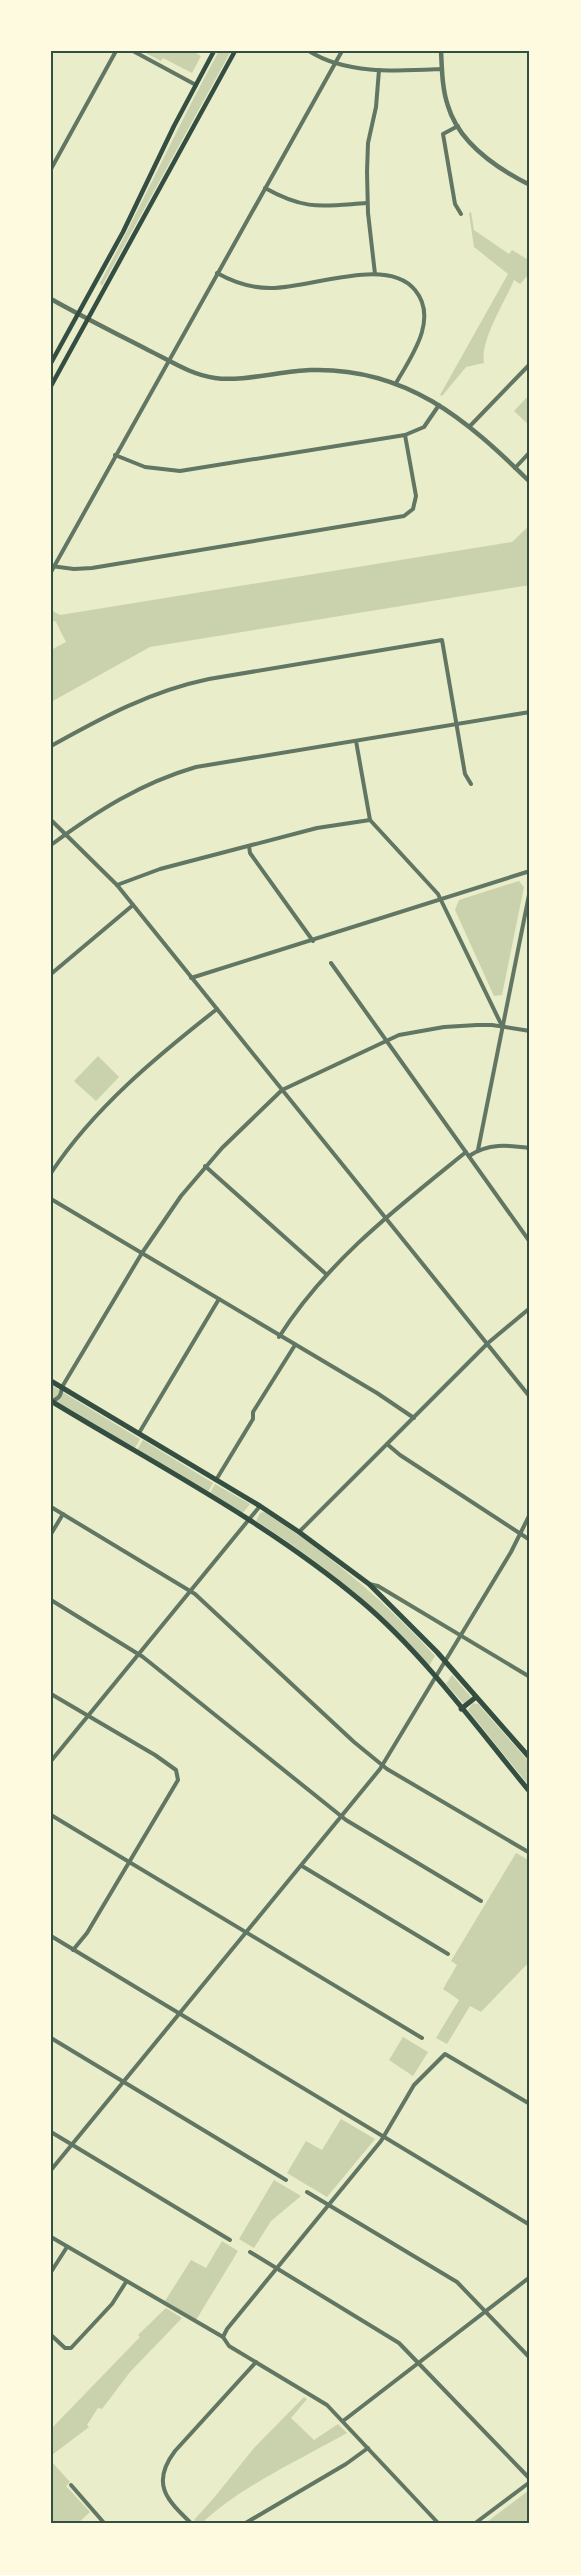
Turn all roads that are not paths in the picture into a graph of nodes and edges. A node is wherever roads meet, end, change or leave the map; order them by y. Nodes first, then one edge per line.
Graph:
1 (116, 51) edge
2 (133, 51) edge
3 (214, 51) edge
4 (235, 51) edge
5 (309, 51) edge
6 (342, 51) edge
7 (441, 51) edge
8 (336, 62) junction
9 (442, 69) junction
10 (379, 70) junction
11 (196, 85) junction
12 (458, 126) junction
13 (51, 169) edge
14 (530, 185) edge
15 (265, 188) junction
16 (367, 203) junction
17 (461, 214) dead end
18 (217, 273) junction
19 (375, 274) junction
20 (51, 299) edge
21 (78, 314) junction
22 (88, 319) junction
23 (169, 360) junction
24 (51, 363) edge
25 (530, 364) edge
26 (396, 383) junction
27 (51, 386) edge
28 (439, 405) junction
29 (470, 426) junction
30 (405, 435) junction
31 (530, 452) edge
32 (115, 455) junction
33 (515, 468) junction
34 (530, 483) edge
35 (52, 566) edge
36 (51, 572) edge
37 (530, 712) edge
38 (457, 724) junction
39 (356, 741) junction
40 (51, 746) edge
41 (471, 784) dead end
42 (51, 820) edge
43 (370, 820) junction
44 (65, 834) junction
45 (51, 845) edge
46 (249, 846) junction
47 (530, 871) edge
48 (117, 885) junction
49 (530, 890) edge
50 (442, 900) junction
51 (133, 905) junction
52 (313, 941) junction
53 (331, 963) dead end
54 (51, 974) edge
55 (191, 978) junction
56 (217, 1009) junction
57 (502, 1026) junction
58 (530, 1031) edge
59 (386, 1040) junction
60 (282, 1090) junction
61 (530, 1148) edge
62 (478, 1150) junction
63 (468, 1154) junction
64 (205, 1166) junction
65 (51, 1173) edge
66 (51, 1200) edge
67 (386, 1218) junction
68 (530, 1242) edge
69 (142, 1253) junction
70 (326, 1274) junction
71 (219, 1299) junction
72 (530, 1308) edge
73 (279, 1336) junction
74 (488, 1343) junction
75 (295, 1345) junction
76 (51, 1381) edge
77 (62, 1387) junction
78 (530, 1397) edge
79 (51, 1401) edge
80 (414, 1418) junction
81 (139, 1433) junction
82 (387, 1444) junction
83 (216, 1480) junction
84 (260, 1506) junction
85 (51, 1507) edge
86 (63, 1514) junction
87 (530, 1514) edge
88 (249, 1520) junction
89 (299, 1532) junction
90 (521, 1533) junction
91 (51, 1534) edge
92 (530, 1540) edge
93 (369, 1584) junction
94 (191, 1591) junction
95 (51, 1600) edge
96 (461, 1636) junction
97 (139, 1654) junction
98 (446, 1662) junction
99 (530, 1677) edge
100 (436, 1679) junction
101 (51, 1694) edge
102 (476, 1697) junction
103 (461, 1709) junction
104 (88, 1716) junction
105 (530, 1758) edge
106 (51, 1761) edge
107 (383, 1766) junction
108 (530, 1792) edge
109 (51, 1815) edge
110 (342, 1817) junction
111 (530, 1853) edge
112 (128, 1861) junction
113 (302, 1866) junction
114 (481, 1901) dead end
115 (246, 1933) junction
116 (51, 1936) edge
117 (73, 1950) junction
118 (448, 1954) dead end
119 (180, 2014) junction
120 (51, 2038) edge
121 (422, 2038) dead end
122 (124, 2082) junction
123 (530, 2104) edge
124 (51, 2132) edge
125 (383, 2137) junction
126 (72, 2145) junction
127 (51, 2170) edge
128 (286, 2180) dead end
129 (307, 2192) dead end
130 (328, 2205) junction
131 (530, 2225) edge
132 (51, 2237) edge
133 (230, 2240) dead end
134 (67, 2247) junction
135 (250, 2253) dead end
136 (277, 2268) junction
137 (51, 2272) edge
138 (530, 2277) edge
139 (126, 2282) junction
140 (485, 2312) junction
141 (51, 2335) edge
142 (223, 2337) junction
143 (530, 2358) edge
144 (256, 2362) junction
145 (418, 2363) junction
146 (343, 2421) junction
147 (368, 2448) junction
148 (530, 2480) edge
149 (71, 2485) dead end
150 (105, 2524) edge
151 (192, 2524) edge
152 (244, 2524) edge
153 (440, 2524) edge
154 (474, 2524) edge

1 - 13 street
2 - 11 street
3 - 11 main road
4 - 22 main road
5 - 8 street
6 - 8 street
7 - 9 street
8 - 10 street
8 - 15 street
9 - 10 street
9 - 12 street
10 - 16 street
11 - 21 main road
12 - 14 street
12 - 17 street
15 - 16 street
15 - 18 street
16 - 19 street
18 - 19 street
18 - 23 street
19 - 26 street
20 - 21 street
21 - 22 street
21 - 24 main road
22 - 23 street
22 - 27 main road
23 - 26 street
23 - 32 street
25 - 29 street
26 - 28 street
28 - 29 street
28 - 30 street
29 - 33 street
30 - 32 street
30 - 35 street
31 - 33 street
32 - 35 street
33 - 34 street
35 - 36 street
37 - 38 street
38 - 39 street
38 - 40 street
38 - 41 street
39 - 43 street
39 - 44 street
42 - 44 street
43 - 46 street
43 - 50 street
44 - 45 street
44 - 48 street
46 - 48 street
46 - 52 street
47 - 50 street
48 - 51 street
49 - 57 street
50 - 52 street
50 - 57 street
51 - 54 street
51 - 55 street
52 - 55 street
53 - 59 street
55 - 56 street
56 - 60 street
56 - 65 street
57 - 58 street
57 - 59 street
57 - 62 street
59 - 60 street
59 - 63 street
60 - 64 street
60 - 67 street
61 - 62 street
62 - 63 street
63 - 67 street
63 - 68 street
64 - 69 street
64 - 70 street
66 - 69 street
67 - 70 street
67 - 74 street
69 - 71 street
69 - 77 street
70 - 73 street
71 - 73 street
71 - 81 street
72 - 74 street
73 - 75 street
74 - 78 street
74 - 80 street
75 - 80 street
75 - 83 street
76 - 77 main road
77 - 79 street
77 - 81 main road
79 - 88 main road
80 - 82 street
81 - 83 main road
82 - 89 street
82 - 90 street
83 - 84 main road
84 - 88 street
84 - 89 main road
85 - 86 street
86 - 91 street
86 - 94 street
87 - 90 street
88 - 94 street
88 - 100 main road
89 - 93 main road
90 - 92 street
90 - 96 street
93 - 96 street
93 - 98 main road
94 - 97 street
94 - 107 street
95 - 97 street
96 - 98 street
96 - 99 street
97 - 104 street
97 - 110 street
98 - 100 street
98 - 102 main road
100 - 103 main road
100 - 107 street
101 - 104 street
102 - 103 main road
102 - 105 main road
103 - 108 main road
104 - 106 street
104 - 112 street
107 - 110 street
107 - 111 street
109 - 112 street
110 - 113 street
110 - 114 street
112 - 115 street
112 - 117 street
113 - 115 street
113 - 118 street
115 - 119 street
115 - 121 street
116 - 117 street
117 - 119 street
119 - 122 street
119 - 125 street
120 - 122 street
122 - 126 street
122 - 128 street
123 - 125 street
124 - 126 street
125 - 130 street
125 - 131 street
126 - 127 street
126 - 133 street
129 - 130 street
130 - 136 street
130 - 140 street
132 - 134 street
134 - 137 street
134 - 139 street
135 - 136 street
136 - 142 street
136 - 145 street
138 - 140 street
139 - 141 street
139 - 142 street
140 - 143 street
140 - 145 street
142 - 144 street
144 - 146 street
144 - 151 street
145 - 146 street
145 - 148 street
146 - 147 street
147 - 152 street
147 - 153 street
148 - 154 street
149 - 150 street

